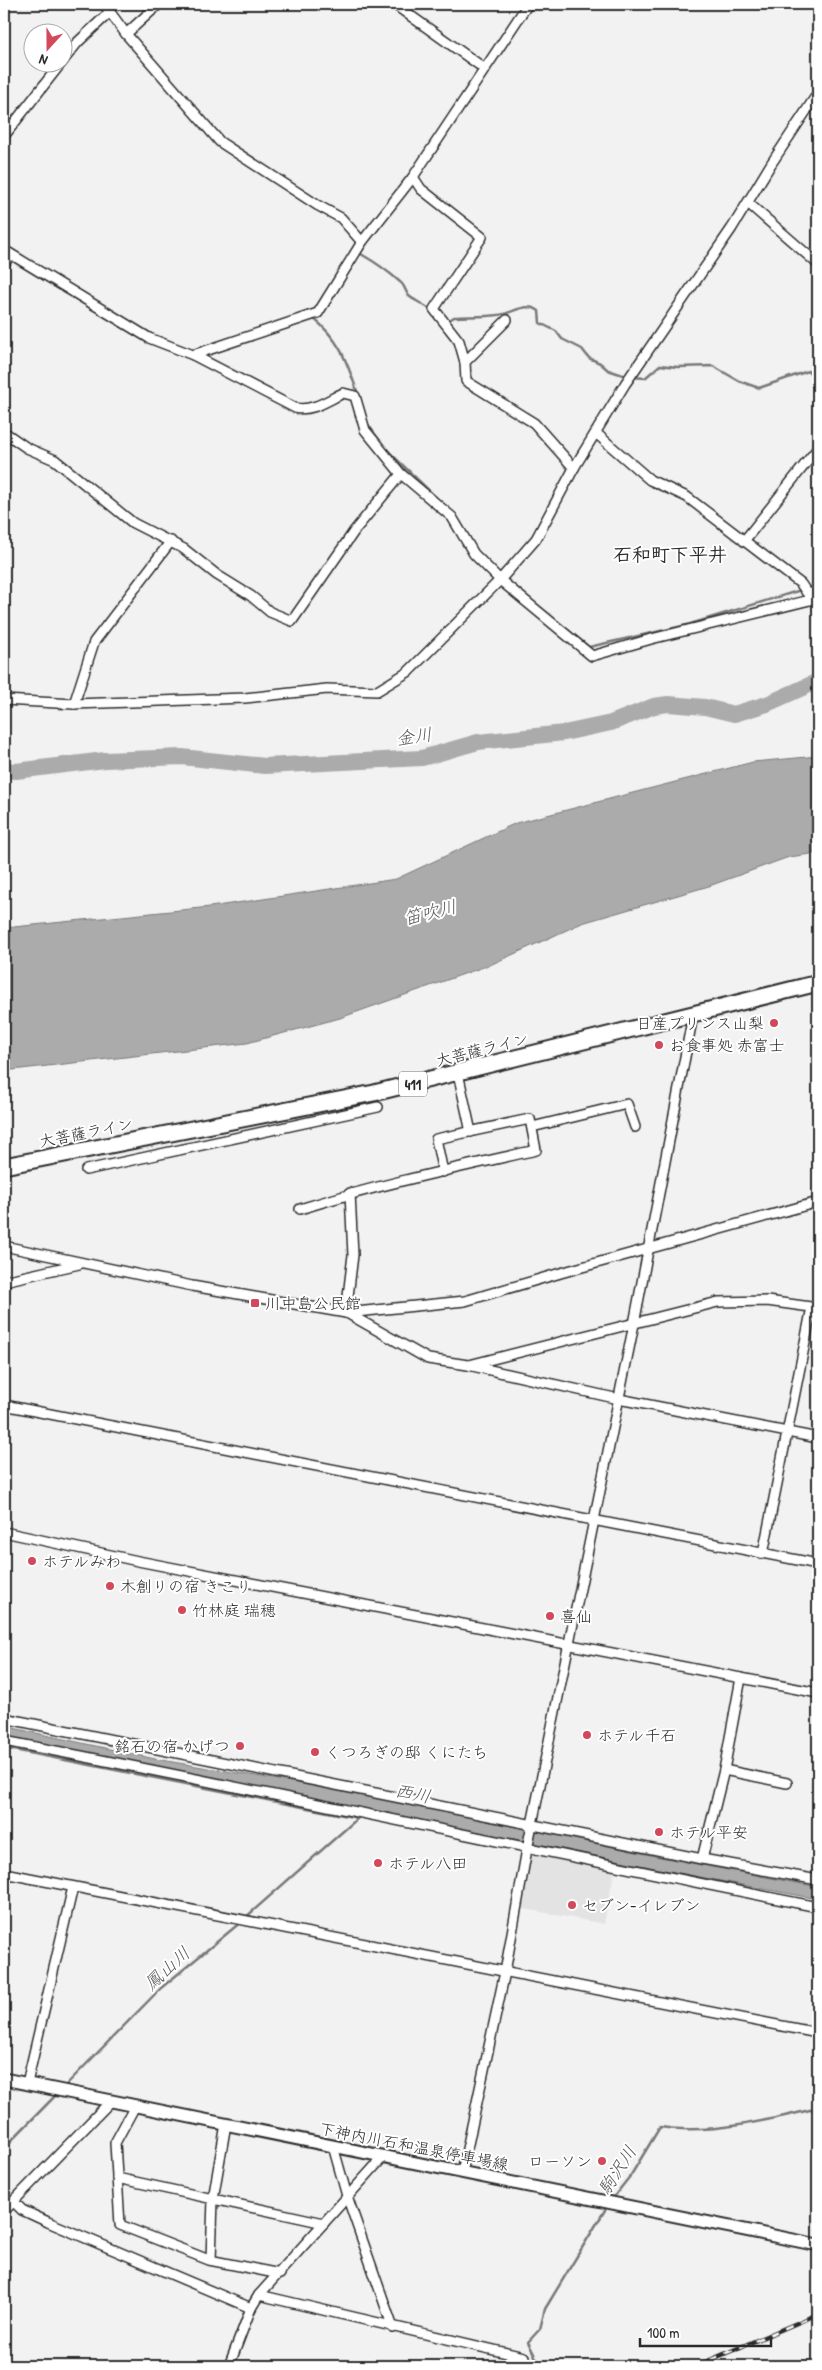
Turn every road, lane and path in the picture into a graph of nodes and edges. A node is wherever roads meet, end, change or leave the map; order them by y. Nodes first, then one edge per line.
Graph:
1 (104, 4) edge
2 (159, 4) edge
3 (394, 4) edge
4 (527, 4) edge
5 (110, 12) junction
6 (126, 34) junction
7 (72, 50) edge
8 (485, 69) junction
9 (54, 72) edge
10 (818, 93) edge
11 (4, 136) edge
12 (413, 177) junction
13 (748, 203) junction
14 (362, 242) junction
15 (7, 252) edge
16 (818, 264) edge
17 (4, 265) edge
18 (507, 320) dead end
19 (193, 355) junction
20 (465, 362) junction
21 (4, 432) edge
22 (596, 434) junction
23 (818, 448) edge
24 (574, 468) junction
25 (401, 474) junction
26 (171, 541) junction
27 (744, 541) junction
28 (502, 578) junction
29 (818, 593) edge
30 (818, 598) edge
31 (4, 700) edge
32 (74, 704) junction
33 (818, 983) edge
34 (693, 1015) junction
35 (458, 1073) junction
36 (378, 1107) dead end
37 (292, 1110) junction
38 (293, 1126) junction
39 (532, 1127) junction
40 (635, 1127) dead end
41 (471, 1132) junction
42 (4, 1166) edge
43 (86, 1170) dead end
44 (443, 1172) junction
45 (350, 1193) junction
46 (818, 1202) edge
47 (300, 1209) dead end
48 (4, 1246) edge
49 (649, 1250) junction
50 (82, 1264) junction
51 (4, 1281) edge
52 (815, 1307) edge
53 (346, 1313) junction
54 (634, 1324) junction
55 (468, 1366) junction
56 (619, 1400) junction
57 (4, 1405) edge
58 (789, 1432) junction
59 (818, 1438) edge
60 (594, 1520) junction
61 (4, 1532) edge
62 (763, 1554) junction
63 (818, 1564) edge
64 (570, 1645) junction
65 (741, 1678) junction
66 (818, 1693) edge
67 (4, 1718) edge
68 (4, 1741) edge
69 (724, 1770) junction
70 (787, 1783) dead end
71 (818, 1792) edge
72 (818, 1799) edge
73 (533, 1826) junction
74 (527, 1846) junction
75 (702, 1859) junction
76 (4, 1873) edge
77 (818, 1880) edge
78 (73, 1888) junction
79 (818, 1907) edge
80 (505, 1972) junction
81 (818, 2033) edge
82 (4, 2079) edge
83 (27, 2083) junction
84 (111, 2101) junction
85 (135, 2106) junction
86 (226, 2124) junction
87 (333, 2146) junction
88 (384, 2156) junction
89 (462, 2172) junction
90 (117, 2178) junction
91 (347, 2196) junction
92 (213, 2199) junction
93 (14, 2202) junction
94 (4, 2211) edge
95 (324, 2223) junction
96 (818, 2245) edge
97 (211, 2260) junction
98 (280, 2274) junction
99 (259, 2295) junction
100 (251, 2308) junction
101 (393, 2328) junction
102 (524, 2357) dead end
103 (230, 2366) edge

1 - 5 street
2 - 6 street
3 - 8 street
4 - 8 street
5 - 6 street
5 - 7 street
6 - 14 street
8 - 12 street
9 - 11 street
10 - 13 street
12 - 14 street
12 - 20 street
13 - 16 street
13 - 22 street
14 - 19 street
15 - 17 street
15 - 19 street
18 - 20 street
19 - 25 street
20 - 24 street
21 - 26 street
22 - 24 street
22 - 27 street
23 - 27 street
24 - 28 street
25 - 26 street
25 - 28 street
26 - 32 street
27 - 29 street
28 - 30 street
28 - 32 street
31 - 32 street
33 - 34 highway, 大菩薩ライン / 411
34 - 35 highway, 大菩薩ライン / 411
34 - 49 street
35 - 37 highway, 大菩薩ライン / 411
35 - 41 street
36 - 38 street
37 - 38 street
37 - 42 highway, 大菩薩ライン / 411
38 - 43 street
39 - 40 street
39 - 41 street
39 - 44 street
41 - 44 street
44 - 45 street
45 - 47 street
45 - 53 street
46 - 49 street
48 - 50 street
49 - 53 street
49 - 54 street
50 - 51 street
50 - 53 street
52 - 54 street
52 - 58 street
53 - 55 street
54 - 55 street
54 - 56 street
55 - 56 street
56 - 58 street
56 - 60 street
57 - 60 street
58 - 59 street
58 - 62 street
60 - 62 street
60 - 64 street
61 - 64 street
62 - 63 street
64 - 65 street
64 - 73 street
65 - 66 street
65 - 69 street
67 - 73 street
68 - 74 street
69 - 70 street
69 - 75 street
71 - 72 street
73 - 74 street
73 - 75 street
74 - 79 street
74 - 80 street
75 - 77 street
76 - 78 street
78 - 80 street
78 - 83 street
80 - 81 street
80 - 89 street
82 - 83 main road, 下神内川石和温泉停車場線
83 - 84 main road, 下神内川石和温泉停車場線
84 - 85 main road, 下神内川石和温泉停車場線
84 - 93 street
85 - 86 main road, 下神内川石和温泉停車場線
85 - 90 street
86 - 87 main road, 下神内川石和温泉停車場線
86 - 92 street
87 - 88 main road, 下神内川石和温泉停車場線
87 - 91 street
88 - 89 main road, 下神内川石和温泉停車場線
88 - 91 street
89 - 96 main road, 下神内川石和温泉停車場線
90 - 92 street
90 - 97 street
91 - 95 street
91 - 101 street
92 - 95 street
92 - 97 street
93 - 94 street
93 - 100 street
95 - 98 street
97 - 98 street
98 - 99 street
99 - 100 street
99 - 101 street
100 - 103 street
101 - 102 street

